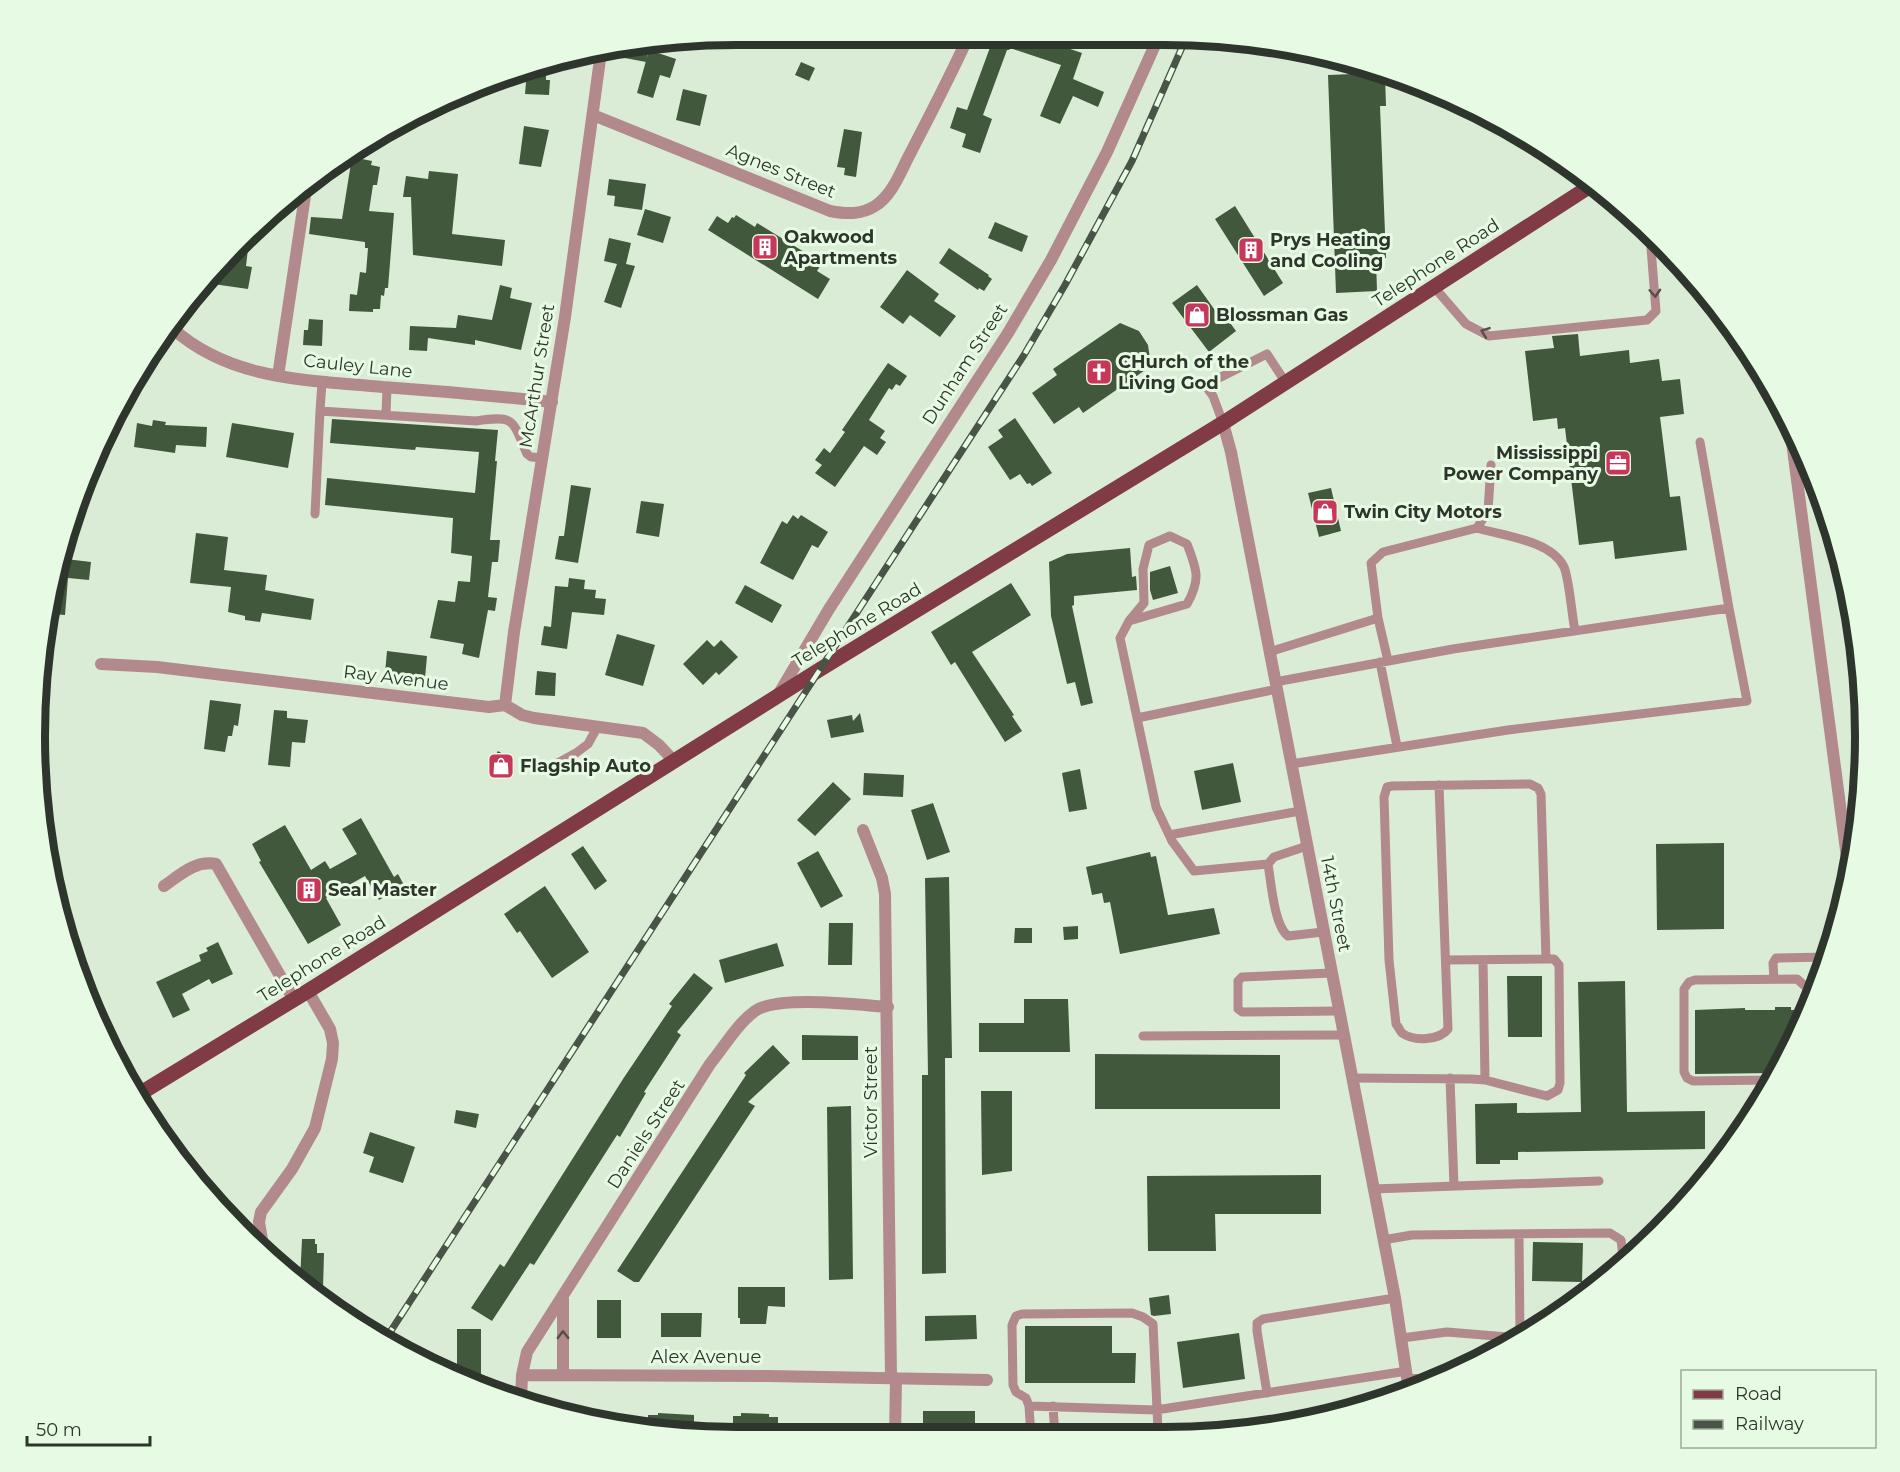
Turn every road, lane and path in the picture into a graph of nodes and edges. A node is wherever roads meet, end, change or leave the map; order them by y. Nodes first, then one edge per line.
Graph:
1 (964, 45) edge
2 (1155, 45) edge
3 (600, 58) edge
4 (593, 115) junction
5 (1586, 189) edge
6 (305, 196) edge
7 (1651, 245) edge
8 (1434, 287) junction
9 (176, 331) edge
10 (278, 376) junction
11 (322, 382) junction
12 (1286, 383) junction
13 (387, 387) junction
14 (552, 402) junction
15 (320, 411) junction
16 (386, 415) junction
17 (1223, 423) junction
18 (1700, 442) dead end
19 (1793, 452) edge
20 (543, 458) junction
21 (1491, 465) dead end
22 (315, 514) dead end
23 (1477, 528) junction
24 (1729, 608) junction
25 (1378, 618) junction
26 (1129, 621) junction
27 (1575, 631) junction
28 (1269, 651) junction
29 (1384, 662) junction
30 (101, 664) dead end
31 (1276, 686) junction
32 (776, 698) junction
33 (505, 705) junction
34 (1137, 718) junction
35 (598, 726) junction
36 (1397, 746) junction
37 (674, 761) junction
38 (1291, 764) junction
39 (544, 770) dead end
40 (1439, 785) junction
41 (1300, 811) junction
42 (863, 830) dead end
43 (1169, 835) junction
44 (1307, 846) junction
45 (1846, 848) edge
46 (1268, 864) junction
47 (164, 886) dead end
48 (1323, 932) junction
49 (1818, 957) edge
50 (1546, 959) junction
51 (1446, 960) junction
52 (1483, 960) junction
53 (1331, 973) junction
54 (1774, 979) junction
55 (1807, 988) edge
56 (308, 991) junction
57 (294, 1000) junction
58 (888, 1007) junction
59 (1339, 1011) junction
60 (1343, 1035) junction
61 (1143, 1036) dead end
62 (1352, 1078) junction
63 (1450, 1078) junction
64 (1485, 1080) junction
65 (1763, 1080) edge
66 (144, 1091) edge
67 (1599, 1181) dead end
68 (1454, 1186) junction
69 (1373, 1189) junction
70 (1519, 1234) junction
71 (262, 1239) edge
72 (1383, 1240) junction
73 (1623, 1254) edge
74 (562, 1295) junction
75 (1395, 1298) junction
76 (1520, 1328) edge
77 (1504, 1337) edge
78 (1402, 1338) junction
79 (563, 1374) junction
80 (522, 1375) junction
81 (893, 1378) junction
82 (987, 1380) dead end
83 (1408, 1381) edge
84 (521, 1392) edge
85 (1267, 1393) junction
86 (1029, 1406) junction
87 (1053, 1406) junction
88 (1156, 1410) junction
89 (895, 1427) edge
90 (1030, 1427) edge
91 (1054, 1427) edge
92 (1158, 1427) edge

1 - 4 street, Agnes Street
2 - 32 street, Dunham Street
3 - 4 street, McArthur Street
4 - 14 street, McArthur Street
5 - 8 main road, Telephone Road
6 - 10 street
7 -> 8 lane
8 - 12 main road, Telephone Road
9 - 10 street, Cauley Lane
10 - 11 street, Cauley Lane
11 - 13 street, Cauley Lane
11 - 15 lane
12 - 17 main road, Telephone Road
12 - 17 lane
13 - 14 street, Cauley Lane
13 - 16 lane
14 - 20 street, McArthur Street
15 - 16 lane
15 - 22 lane
16 - 20 lane
17 - 28 street, 14th Street
17 - 32 main road, Telephone Road
18 - 24 lane
19 - 45 street
20 - 33 street, McArthur Street
21 - 23 lane
23 - 25 lane
23 - 27 lane
24 - 27 lane
24 - 36 lane
25 - 28 lane
25 - 29 lane
26 - 26 lane
26 - 34 lane
27 - 29 lane
28 - 31 street, 14th Street
29 - 31 lane
29 - 36 lane
30 - 33 street, Ray Avenue
31 - 34 lane
31 - 38 street, 14th Street
32 - 37 main road, Telephone Road
33 - 35 street, Ray Avenue
34 - 43 lane
35 - 37 street, Ray Avenue
35 - 39 lane
36 - 38 lane
37 - 56 main road, Telephone Road
38 - 41 street, 14th Street
40 - 50 lane
40 - 51 lane
40 - 51 lane
41 - 43 lane
41 - 44 street, 14th Street
42 - 58 street, Victor Street
43 - 46 lane
44 - 46 lane
44 - 48 street, 14th Street
46 - 48 lane
47 - 57 street
48 - 53 street, 14th Street
49 - 54 lane
50 - 52 lane
50 - 64 lane
51 - 52 lane
52 - 64 lane
53 - 59 street, 14th Street
53 - 59 lane
54 - 55 lane
54 - 65 lane
56 - 57 main road, Telephone Road
56 - 71 street
57 - 66 main road, Telephone Road
58 - 74 street, Daniels Street
58 - 81 street, Victor Street
59 - 60 street, 14th Street
60 - 61 lane
60 - 62 street, 14th Street
62 - 63 lane
62 - 69 street, 14th Street
63 - 64 lane
63 - 68 lane
67 - 68 lane
68 - 69 lane
69 - 72 street, 14th Street
70 - 72 lane
70 - 73 lane
70 - 76 lane
72 - 75 street, 14th Street
79 -> 74 street
74 - 80 street, Daniels Street
75 - 78 street, 14th Street
75 - 85 lane
77 - 78 lane
78 - 83 street, 14th Street
79 - 80 street, Alex Avenue
79 - 81 street, Alex Avenue
80 - 84 street, Daniels Street
81 - 82 street, Alex Avenue
81 - 89 street, Victor Street
83 - 85 lane
85 - 88 lane
86 - 87 lane
86 - 88 lane
86 - 90 lane
87 - 88 lane
87 - 91 lane
88 - 92 lane

